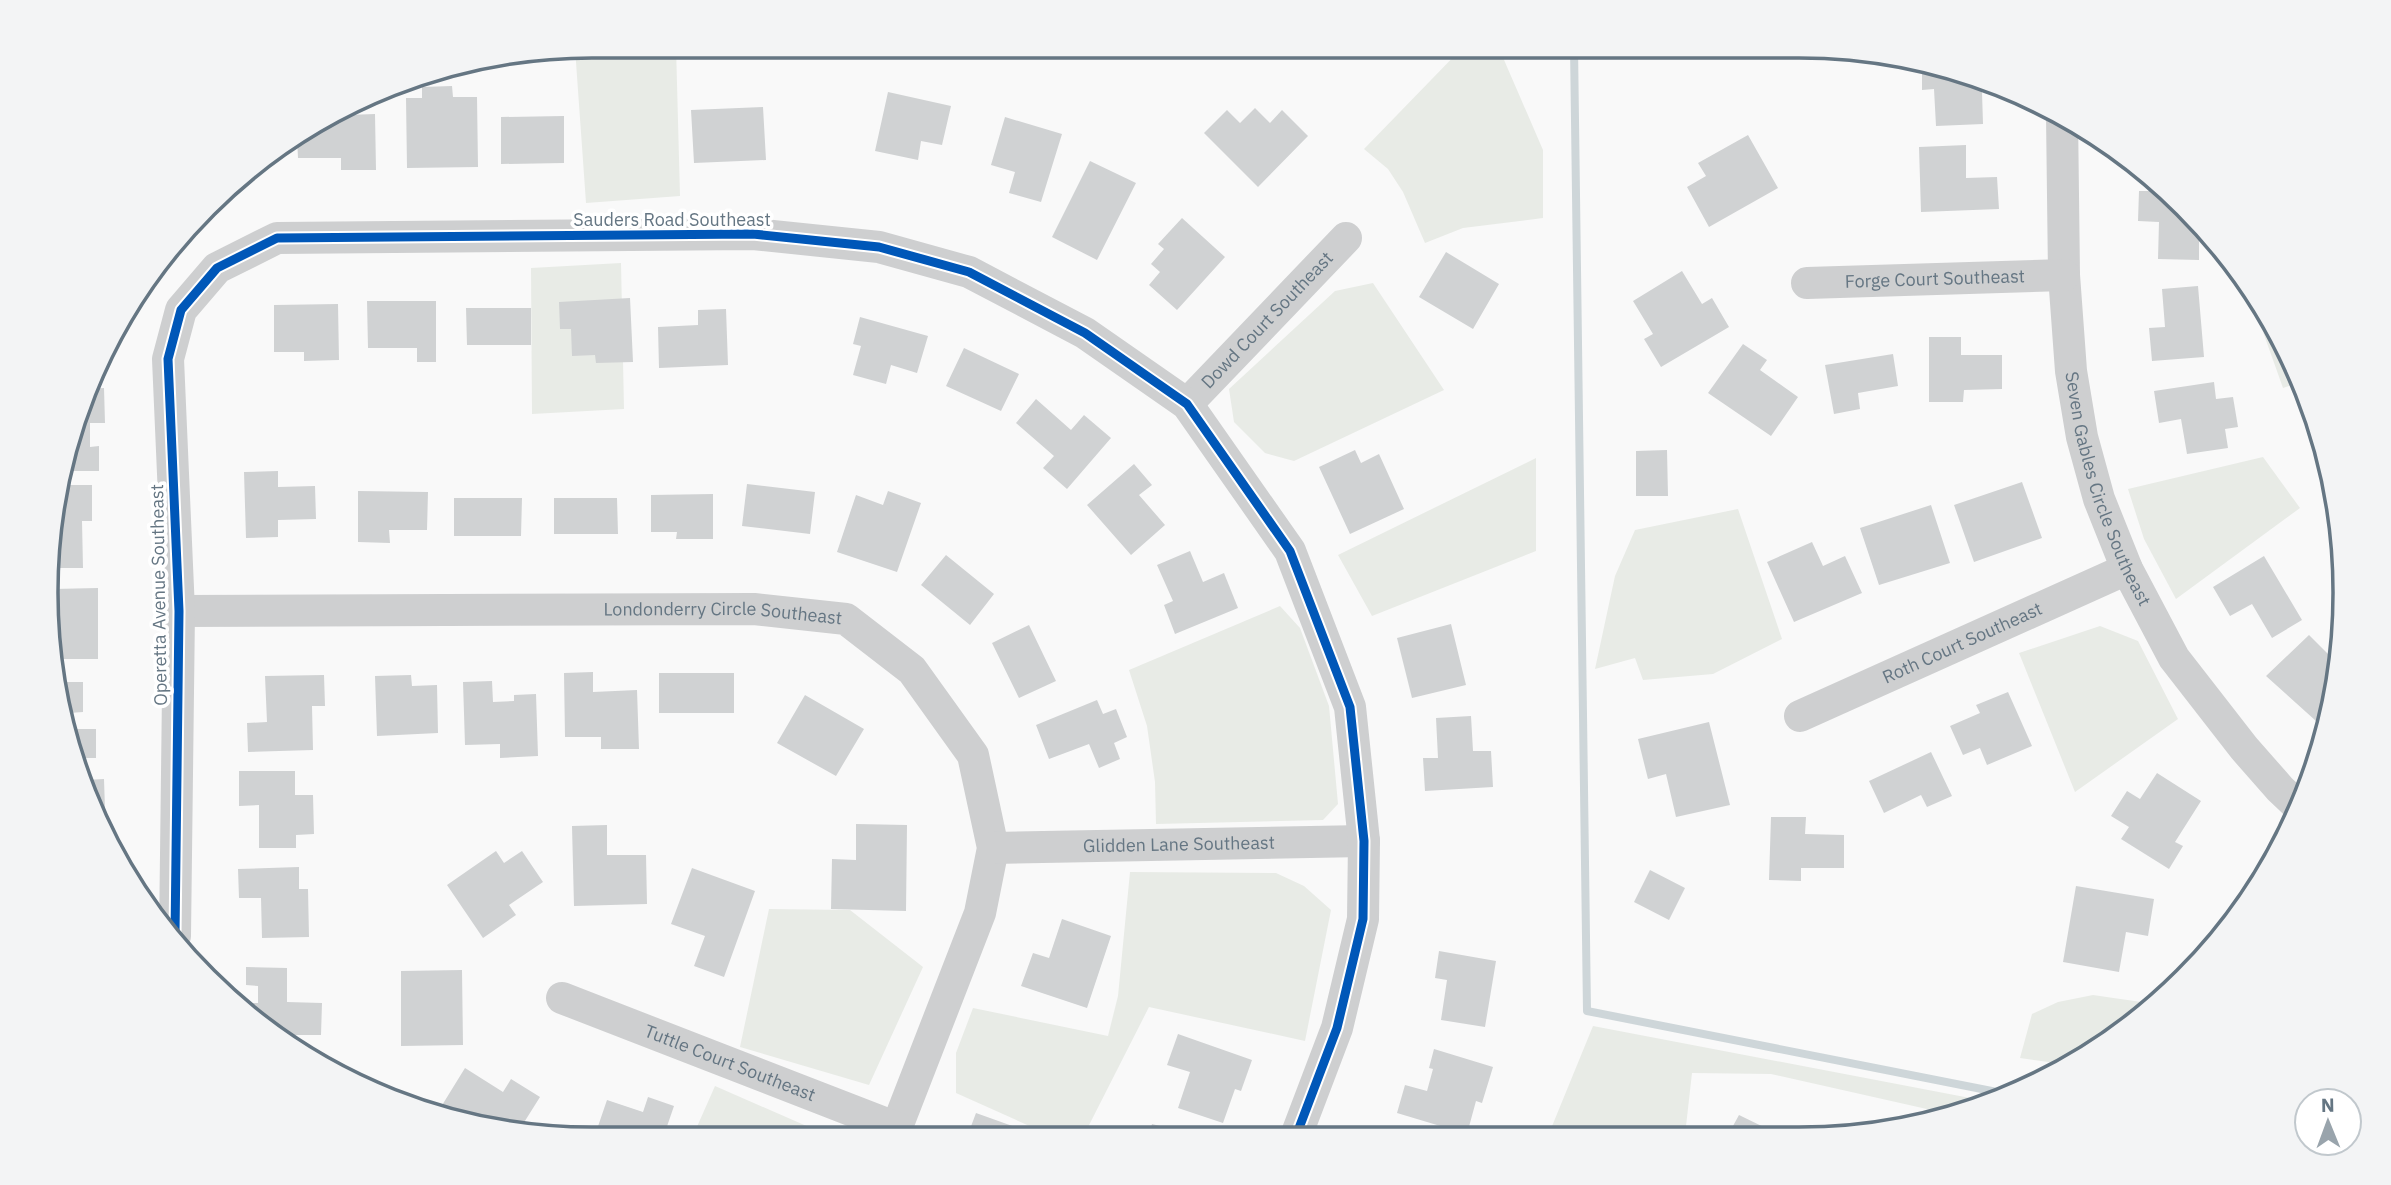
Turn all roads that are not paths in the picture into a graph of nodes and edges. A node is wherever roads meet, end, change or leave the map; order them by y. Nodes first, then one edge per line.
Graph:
1 (2062, 127) edge
2 (1346, 238) dead end
3 (217, 268) joint
4 (2064, 275) junction
5 (1807, 283) dead end
6 (1186, 404) junction
7 (2127, 569) junction
8 (178, 611) junction
9 (1800, 716) dead end
10 (2292, 800) edge
11 (1364, 841) junction
12 (993, 848) junction
13 (175, 927) edge
14 (562, 998) dead end
15 (880, 1127) edge
16 (897, 1127) edge
17 (1299, 1127) edge

1 - 4 street, Seven Gables Circle Southeast
2 - 6 street, Dowd Court Southeast
3 - 6 street, Sauders Road Southeast
3 - 8 street, Operetta Avenue Southeast
4 - 5 street, Forge Court Southeast
4 - 7 street, Seven Gables Circle Southeast
6 - 11 street, Sauders Road Southeast
7 - 9 street, Roth Court Southeast
7 - 10 street, Seven Gables Circle Southeast
8 - 12 street, Londonderry Circle Southeast
8 - 13 street, Operetta Avenue Southeast
11 - 12 street, Glidden Lane Southeast
11 - 17 street, Sauders Road Southeast
12 - 16 street, Londonderry Circle Southeast
14 - 15 street, Tuttle Court Southeast

